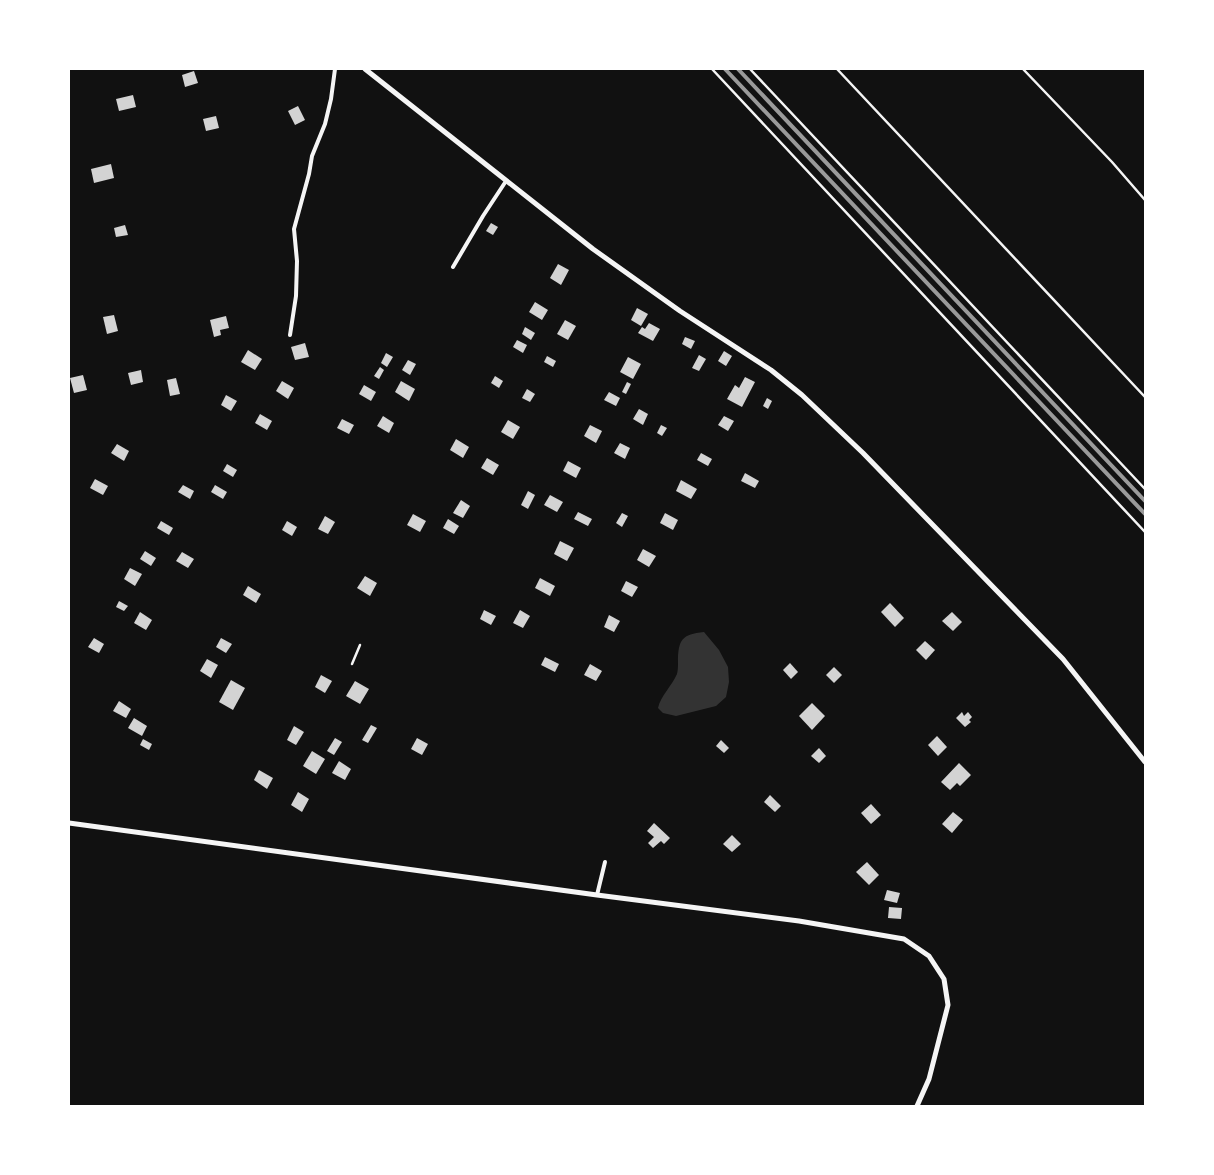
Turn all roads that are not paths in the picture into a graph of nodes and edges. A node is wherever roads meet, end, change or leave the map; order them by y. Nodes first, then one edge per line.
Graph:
1 (335, 69) edge
2 (365, 69) edge
3 (506, 181) junction
4 (453, 267) dead end
5 (290, 335) dead end
6 (1145, 762) edge
7 (69, 823) edge
8 (605, 862) dead end
9 (597, 895) junction
10 (917, 1106) edge

1 - 5 lane
2 - 3 street
3 - 4 lane
3 - 6 street
7 - 9 street
8 - 9 lane
9 - 10 street

